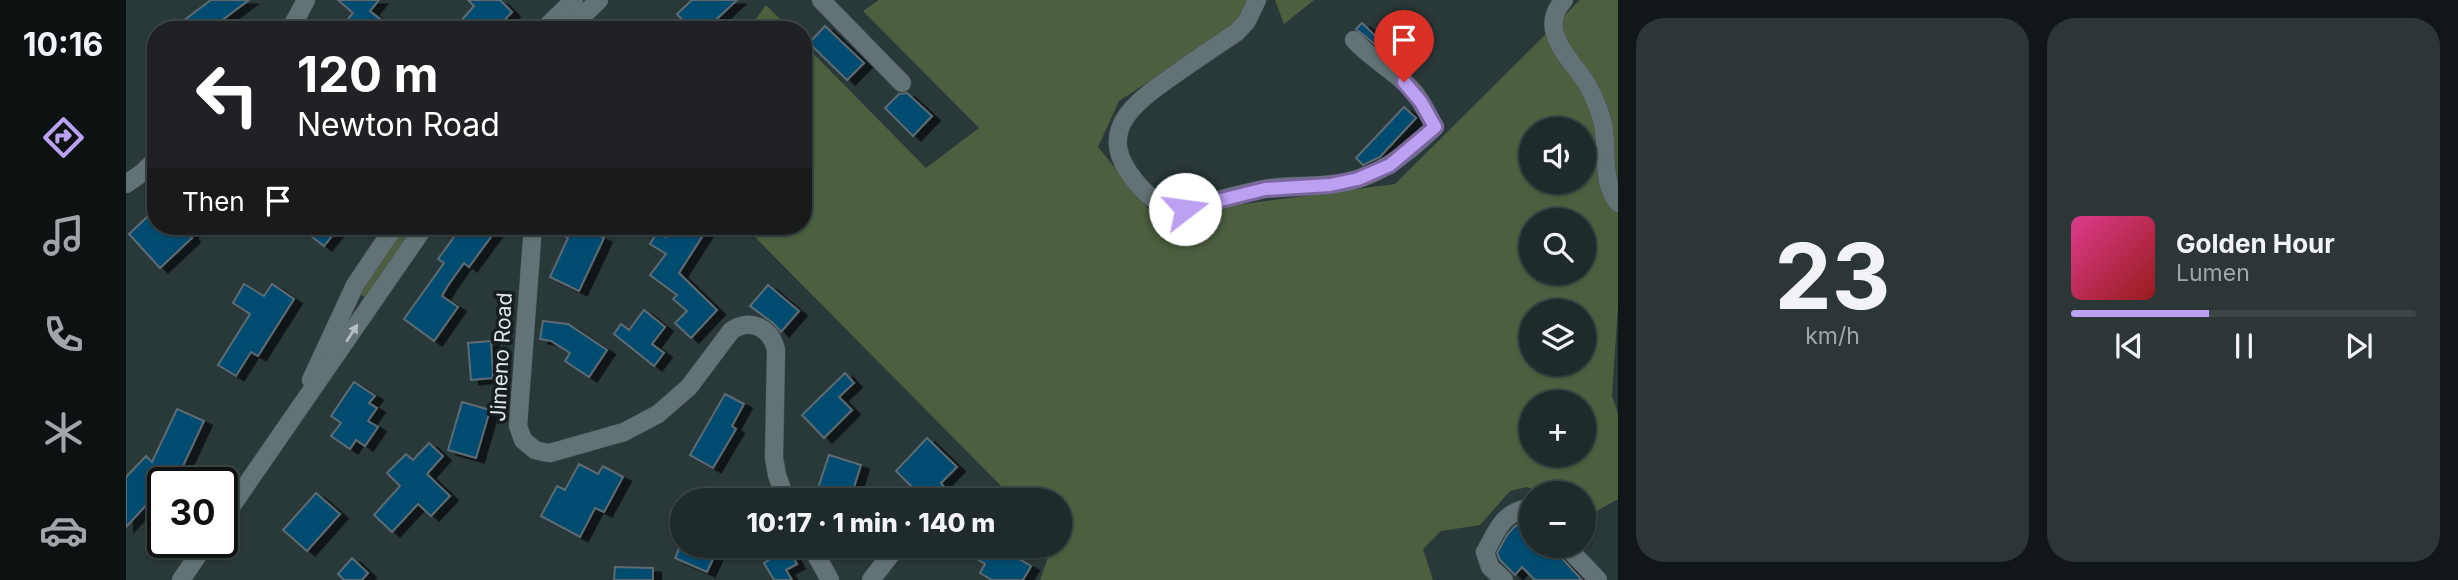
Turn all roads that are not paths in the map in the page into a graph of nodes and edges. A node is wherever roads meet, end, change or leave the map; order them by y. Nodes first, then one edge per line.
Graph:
1 (306, 0) edge
2 (574, 0) edge
3 (599, 0) edge
4 (821, 0) edge
5 (1257, 0) edge
6 (1564, 0) edge
7 (295, 21) edge
8 (552, 21) edge
9 (577, 21) edge
10 (1354, 40) dead end
11 (902, 83) dead end
12 (147, 168) edge
13 (126, 184) edge
14 (1618, 203) edge
15 (389, 235) edge
16 (419, 235) edge
17 (532, 235) edge
18 (298, 408) junction
19 (783, 488) edge
20 (238, 496) edge
21 (1519, 509) edge
22 (196, 558) edge
23 (818, 558) edge
24 (889, 558) edge
25 (1577, 558) edge
26 (181, 580) edge
27 (830, 580) edge
28 (871, 580) edge
29 (1504, 580) edge
30 (1598, 580) edge

1 - 7 street
2 - 8 street
3 - 9 street
4 - 11 street
5 - 10 street
6 - 14 street
12 - 13 street
15 - 18 street
18 -> 16 street
17 - 19 street, Jimeno Road
18 - 20 street
21 - 29 street
22 - 26 street
23 - 27 street
24 - 28 street
25 - 30 street

